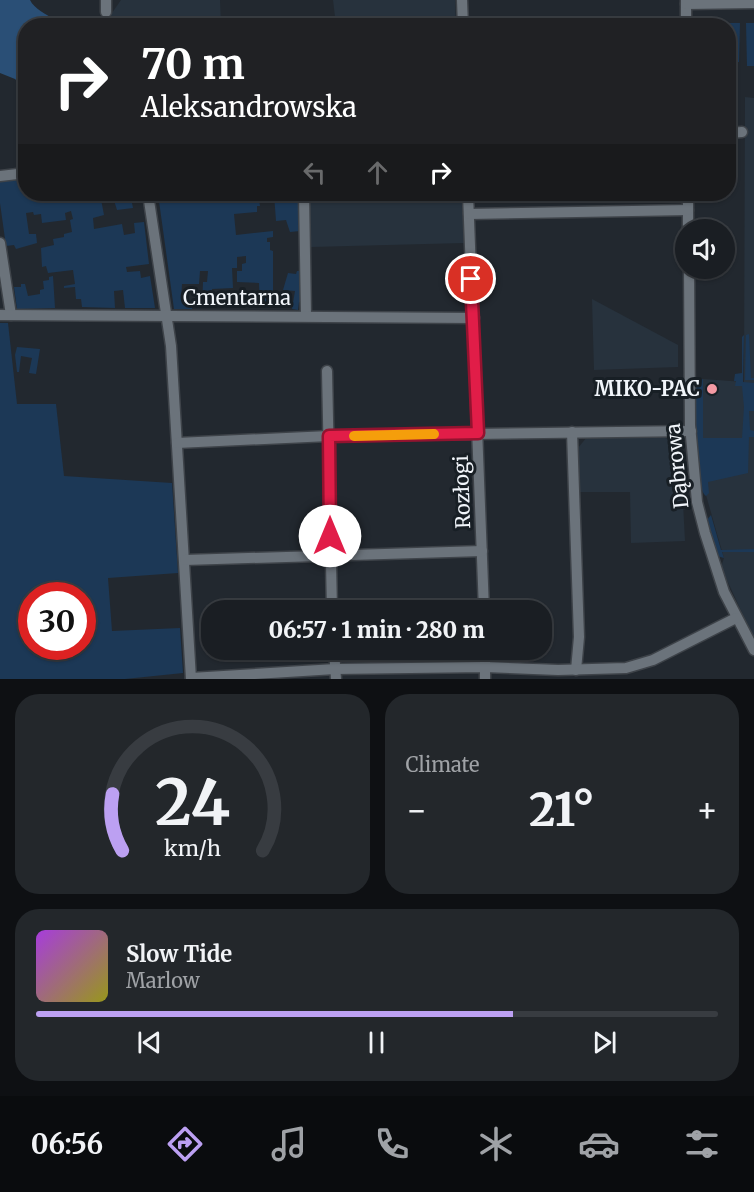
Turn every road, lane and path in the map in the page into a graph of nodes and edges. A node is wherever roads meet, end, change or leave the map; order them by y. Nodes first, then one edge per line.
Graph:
1 (106, 0) edge
2 (462, 0) edge
3 (686, 2) edge
4 (754, 3) edge
5 (106, 12) dead end
6 (463, 18) edge
7 (686, 18) edge
8 (736, 132) edge
9 (742, 132) dead end
10 (18, 174) edge
11 (0, 176) edge
12 (149, 201) edge
13 (304, 201) edge
14 (468, 201) edge
15 (688, 201) edge
16 (688, 210) junction
17 (469, 214) junction
18 (688, 219) edge
19 (0, 243) edge
20 (689, 279) edge
21 (5, 315) edge
22 (167, 316) junction
23 (306, 316) junction
24 (474, 318) junction
25 (327, 371) dead end
26 (691, 431) junction
27 (572, 432) junction
28 (478, 433) junction
29 (329, 436) junction
30 (177, 443) junction
31 (482, 551) junction
32 (330, 556) junction
33 (185, 560) junction
34 (332, 600) edge
35 (484, 600) edge
36 (736, 618) junction
37 (754, 650) edge
38 (485, 660) edge
39 (485, 667) junction
40 (576, 670) junction
41 (335, 674) edge
42 (191, 678) edge
43 (485, 679) edge

1 - 5 street
2 - 6 street
3 - 4 street
3 - 7 street
8 - 9 street
10 - 11 street
12 - 22 street
13 - 23 street
14 - 17 street, Rozłogi
15 - 16 street
16 - 17 street
16 - 18 street
17 - 24 street, Rozłogi
19 - 21 street
20 - 26 street, Dąbrowa
21 - 22 street, Cmentarna
22 - 23 street, Cmentarna
22 - 30 street
23 - 24 street, Cmentarna
24 - 28 street, Rozłogi
25 - 29 street
26 - 27 street
26 - 36 street, Dąbrowa
27 - 28 street
27 - 40 street
28 - 29 street
28 - 31 street, Rozłogi
29 - 30 street
29 - 32 street
30 - 33 street
31 - 32 street
31 - 35 street, Rozłogi
32 - 33 street
32 - 34 street
33 - 42 street
36 - 37 street, Dąbrowa
36 - 40 street
38 - 39 street
39 - 40 street
39 - 41 street
39 - 43 street
41 - 42 street

